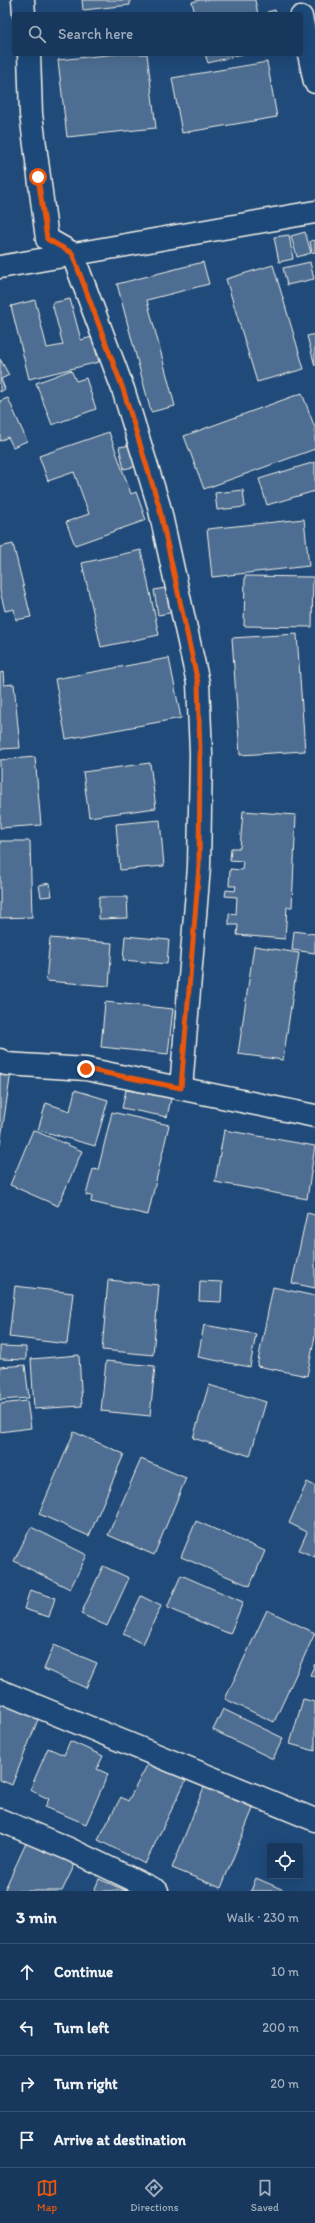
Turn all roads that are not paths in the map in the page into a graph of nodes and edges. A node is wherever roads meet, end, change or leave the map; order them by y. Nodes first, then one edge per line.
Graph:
1 (23, 0) edge
2 (297, 0) edge
3 (24, 12) edge
4 (300, 12) edge
5 (303, 27) edge
6 (29, 56) edge
7 (315, 82) edge
8 (315, 212) edge
9 (72, 253) junction
10 (0, 267) edge
11 (0, 1060) edge
12 (181, 1088) junction
13 (315, 1116) edge
14 (0, 1691) edge
15 (0, 1820) edge
16 (315, 1820) edge
17 (157, 1891) edge

1 - 3 street
2 - 4 street
5 - 7 street
6 - 9 street
8 - 9 street
9 - 10 street
9 - 12 street
11 - 12 street
12 - 13 street
14 - 16 street
15 - 17 street

